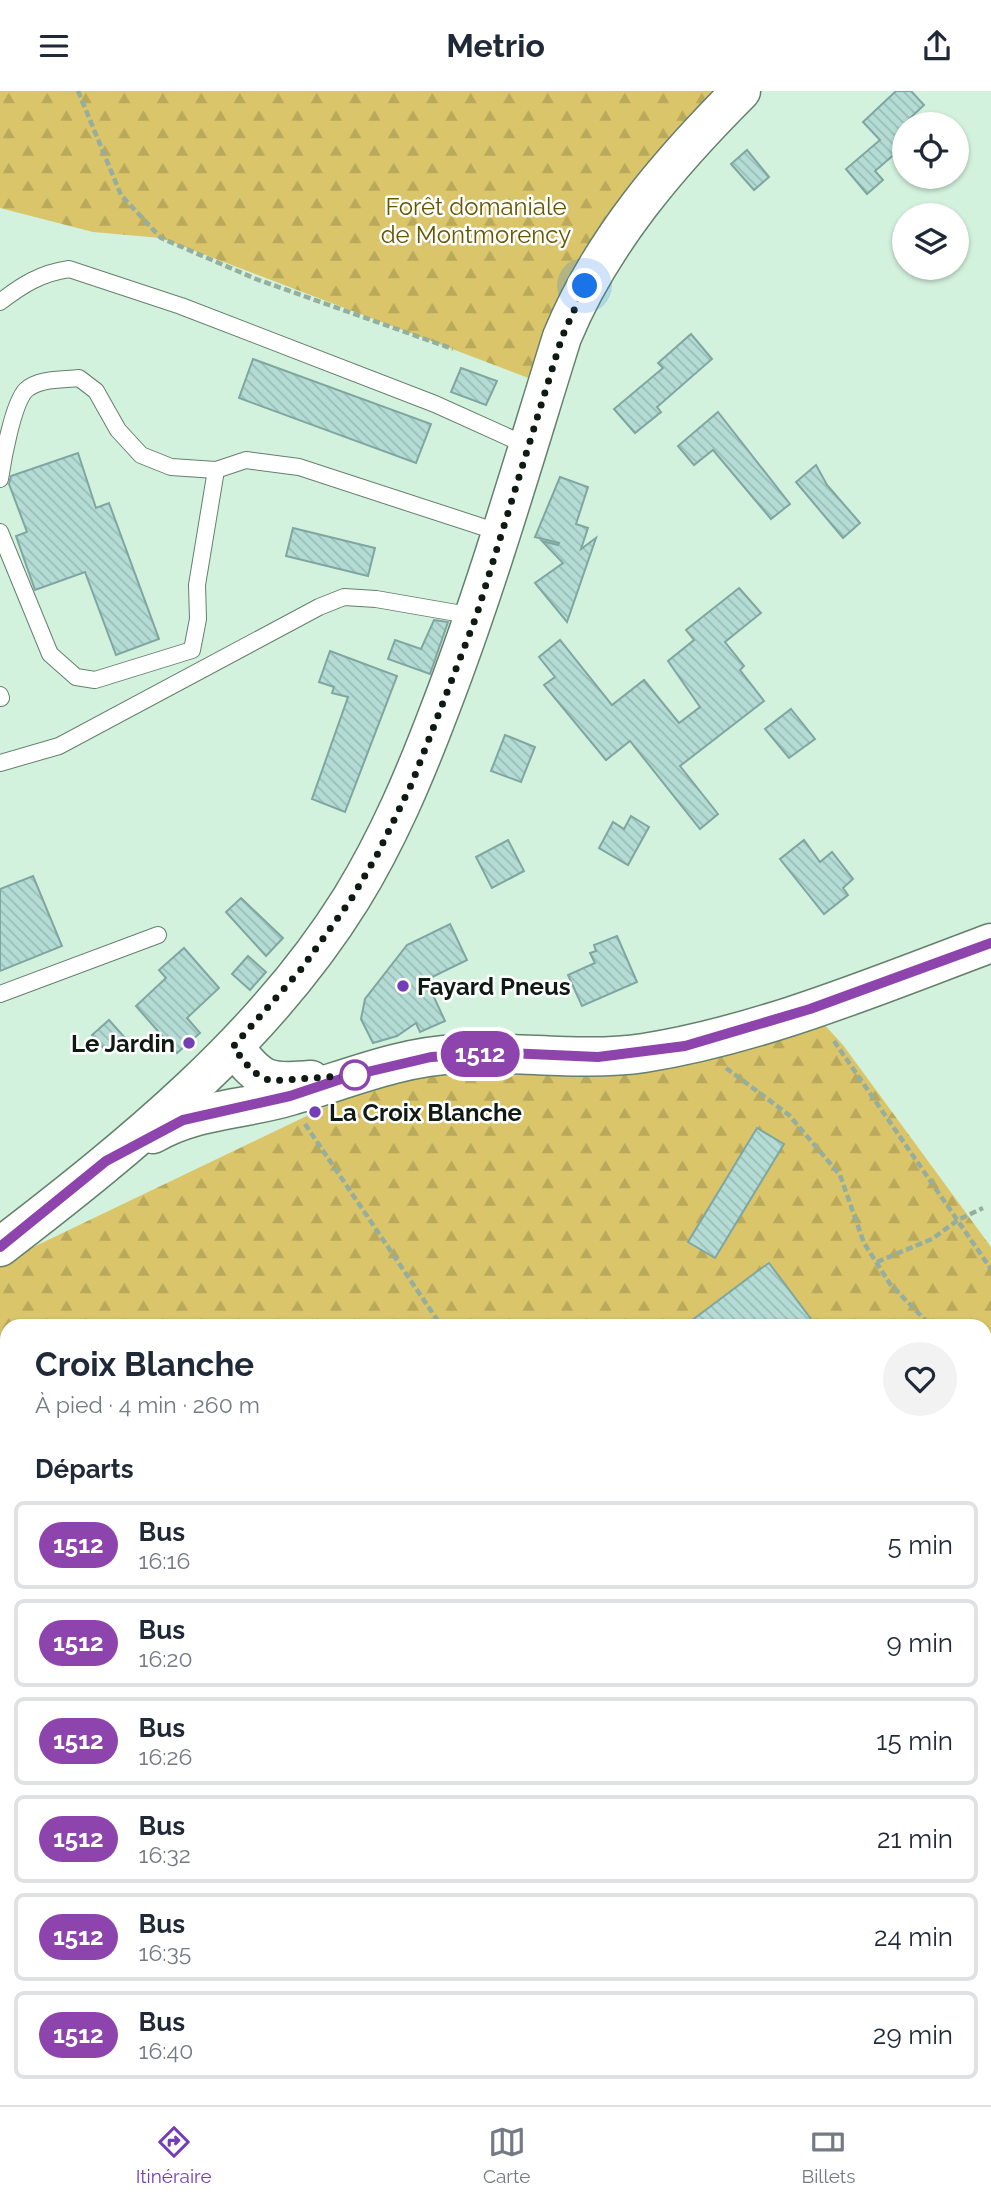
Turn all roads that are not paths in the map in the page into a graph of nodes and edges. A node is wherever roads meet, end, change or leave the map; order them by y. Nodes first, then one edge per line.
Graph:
1 (741, 91) edge
2 (0, 302) edge
3 (528, 446) junction
4 (216, 470) junction
5 (0, 479) edge
6 (0, 532) edge
7 (501, 533) junction
8 (476, 617) junction
9 (0, 762) edge
10 (158, 935) dead end
11 (991, 943) edge
12 (0, 994) edge
13 (228, 1052) junction
14 (350, 1076) junction
15 (251, 1105) junction
16 (106, 1161) junction
17 (1, 1243) edge

1 - 3 main road
2 - 3 lane
3 - 7 main road
4 - 5 lane
4 - 6 lane
4 - 7 lane
7 - 8 main road
8 - 9 lane
8 - 13 main road
10 - 12 lane
11 - 14 main road
13 - 14 main road
13 - 15 main road
13 - 16 main road
14 - 15 main road
15 - 16 main road
16 - 17 main road

